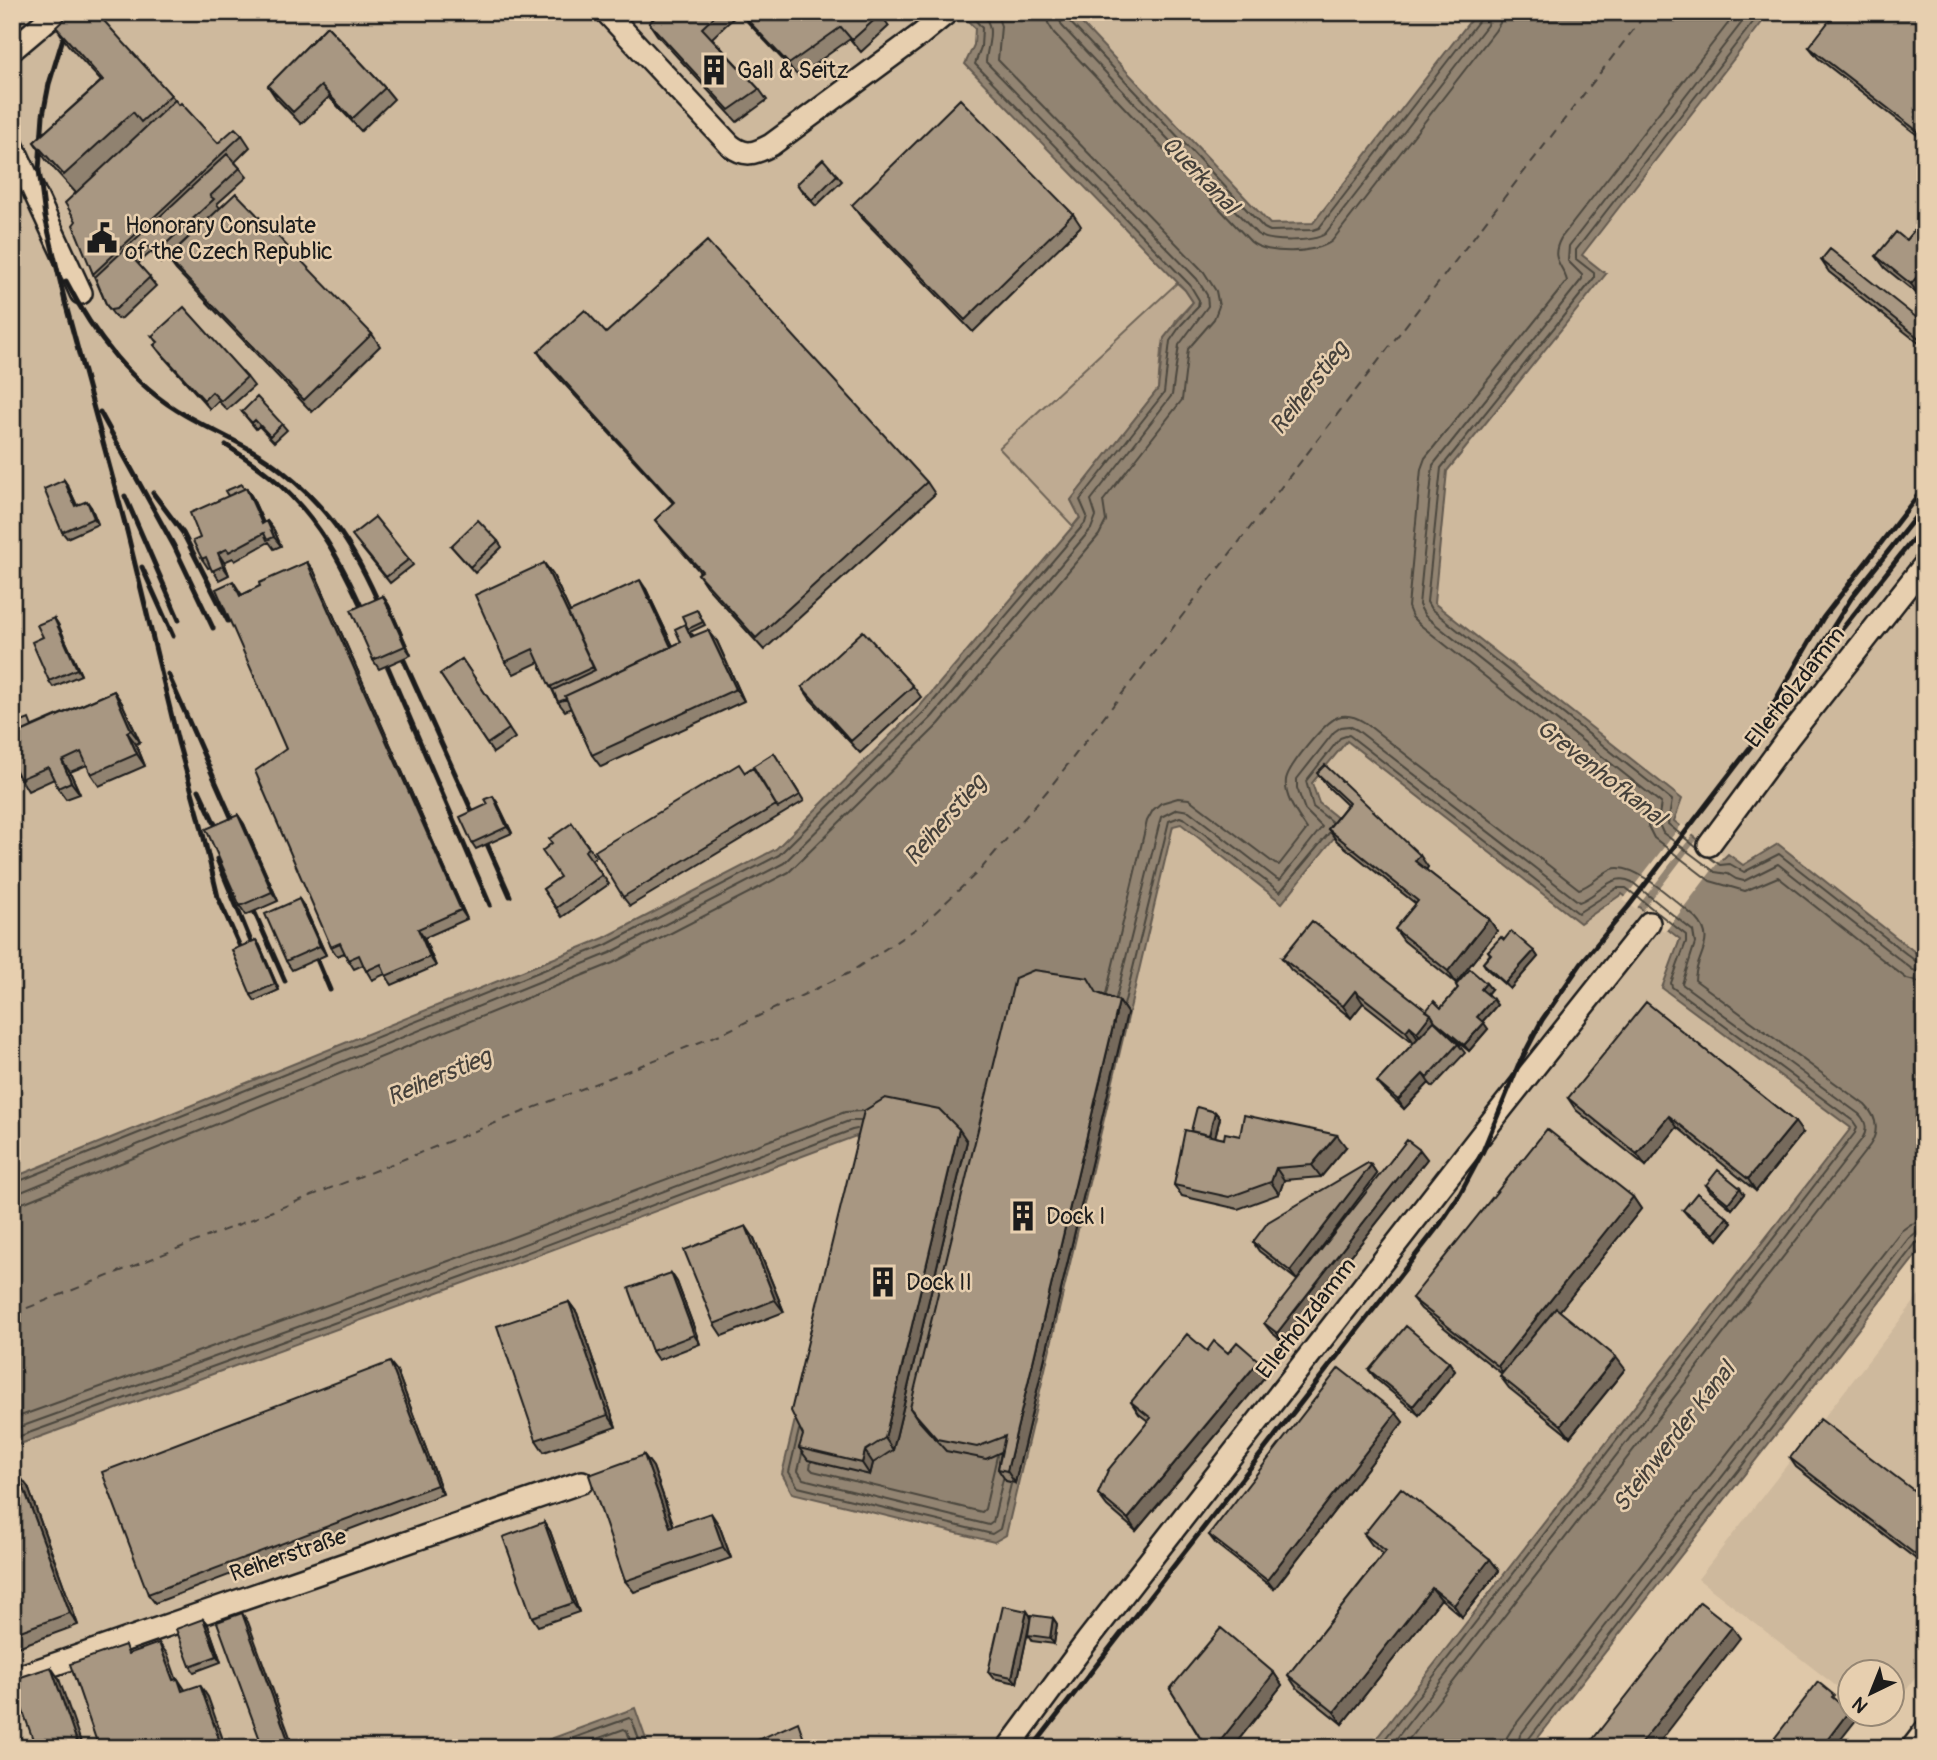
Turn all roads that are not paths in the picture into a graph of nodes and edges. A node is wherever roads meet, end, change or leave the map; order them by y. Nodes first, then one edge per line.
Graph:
1 (57, 12) edge
2 (606, 12) edge
3 (948, 12) edge
4 (12, 50) edge
5 (12, 144) edge
6 (80, 293) dead end
7 (1925, 564) edge
8 (1709, 845) dead end
9 (1649, 923) dead end
10 (582, 1482) dead end
11 (12, 1679) edge
12 (1925, 1731) edge
13 (1008, 1748) edge
14 (1912, 1748) edge

1 - 4 street
2 - 3 street
5 - 6 street
7 - 8 street, Ellerholzdamm
9 - 13 street, Ellerholzdamm
10 - 11 street, Reiherstraße
12 - 14 street

